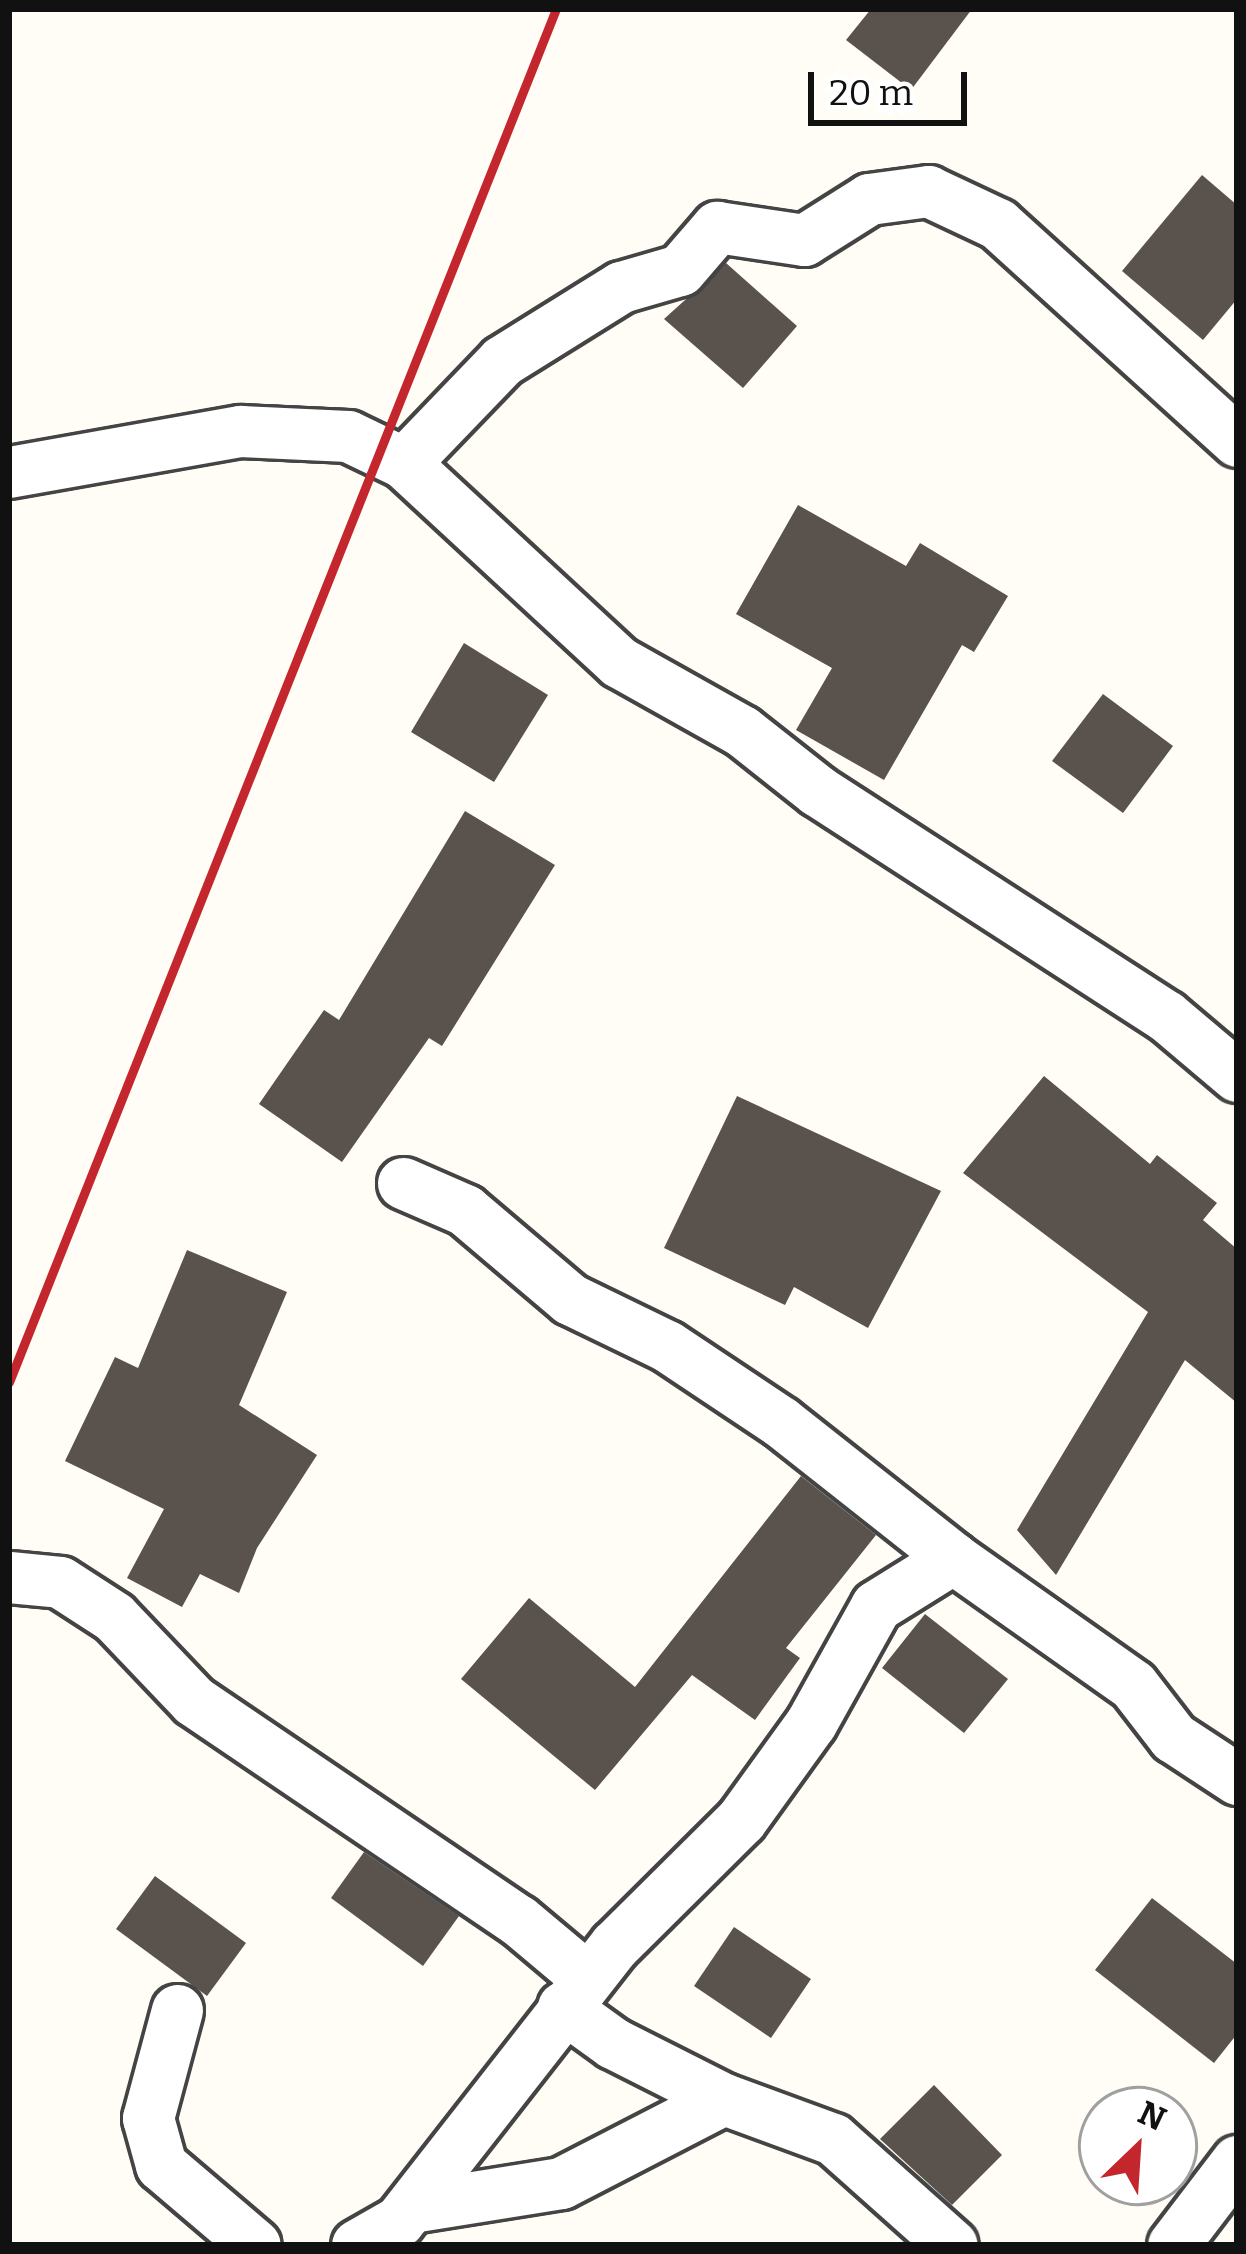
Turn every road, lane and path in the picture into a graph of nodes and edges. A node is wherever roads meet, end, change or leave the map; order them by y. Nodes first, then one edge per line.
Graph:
1 (1237, 441) edge
2 (404, 463) junction
3 (9, 472) edge
4 (1237, 1076) edge
5 (404, 1184) dead end
6 (953, 1558) junction
7 (9, 1577) edge
8 (1237, 1779) edge
9 (575, 1992) junction
10 (176, 2010) dead end
11 (724, 2099) junction
12 (1237, 2161) edge
13 (411, 2207) junction
14 (255, 2245) edge
15 (357, 2245) edge
16 (952, 2245) edge
17 (1173, 2245) edge

1 - 2 street
2 - 3 street
2 - 4 street
5 - 6 street
6 - 8 street
6 - 9 street
7 - 9 street
9 - 11 street
9 - 13 street
10 - 14 street
11 - 13 street
11 - 16 street
12 - 17 street
13 - 15 street

